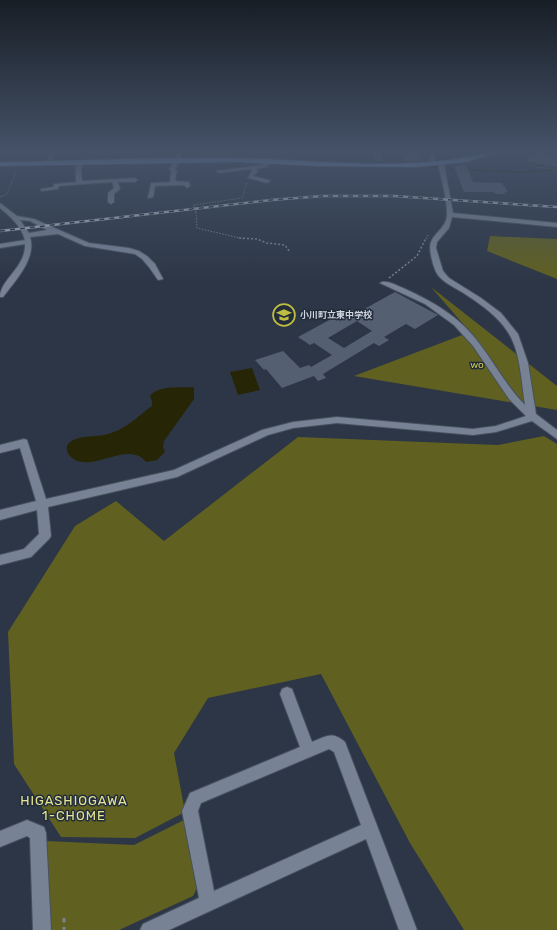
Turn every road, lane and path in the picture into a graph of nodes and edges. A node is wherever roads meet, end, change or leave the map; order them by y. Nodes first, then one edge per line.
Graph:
1 (111, 194) edge
2 (243, 194) edge
3 (446, 194) edge
4 (111, 202) dead end
5 (0, 205) edge
6 (450, 215) junction
7 (17, 218) junction
8 (557, 224) edge
9 (56, 232) junction
10 (428, 235) dead end
11 (28, 238) junction
12 (0, 246) edge
13 (289, 251) dead end
14 (160, 279) dead end
15 (384, 283) joint
16 (0, 295) edge
17 (532, 418) junction
18 (557, 435) edge
19 (0, 449) edge
20 (42, 504) junction
21 (0, 515) edge
22 (0, 560) edge
23 (287, 694) dead end
24 (308, 750) junction
25 (369, 829) junction
26 (0, 839) edge
27 (208, 903) junction
28 (64, 918) dead end
29 (42, 930) edge
30 (64, 930) edge
31 (149, 930) edge
32 (408, 930) edge

1 - 4 street
2 - 13 path, bridge
3 - 6 street
5 - 7 street
6 - 8 street
6 - 17 street
7 - 9 street
7 - 11 street
9 - 11 street
9 - 14 street
10 - 15 path
11 - 12 street
11 - 16 street
15 - 17 street
17 - 18 street
17 - 20 street
19 - 20 street
20 - 21 street
20 - 22 street
23 - 24 street
24 - 25 street
24 - 27 street
25 - 27 street
25 - 32 street
26 - 29 street
27 - 31 street
28 - 30 path

